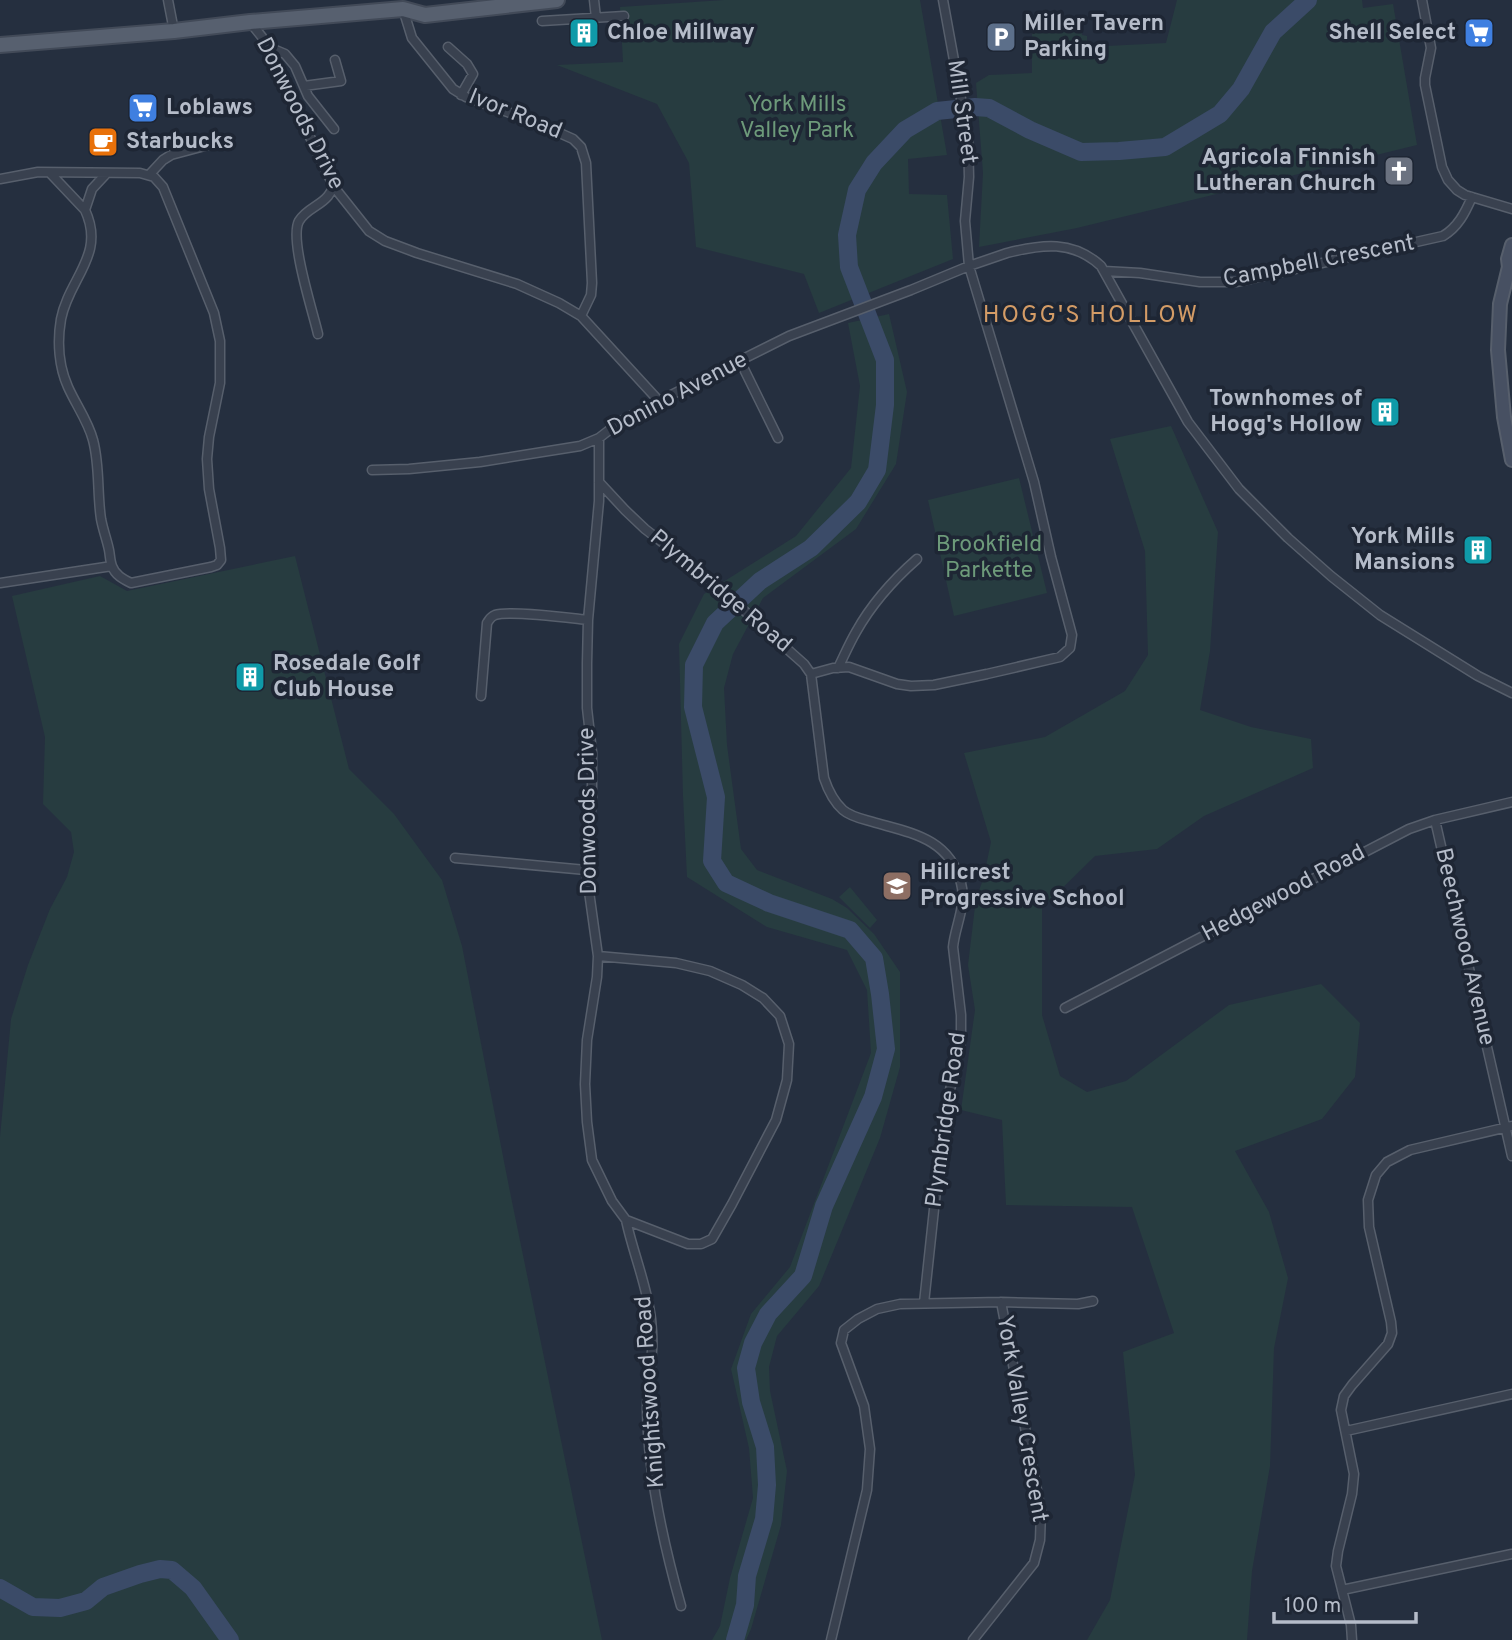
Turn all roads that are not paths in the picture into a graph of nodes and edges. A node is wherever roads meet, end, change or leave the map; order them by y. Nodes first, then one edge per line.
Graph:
1 (168, 0) edge
2 (416, 0) edge
3 (556, 0) edge
4 (594, 0) edge
5 (943, 0) edge
6 (1422, 0) edge
7 (403, 9) junction
8 (624, 16) dead end
9 (596, 18) junction
10 (542, 21) dead end
11 (250, 22) junction
12 (174, 32) junction
13 (0, 45) edge
14 (266, 46) junction
15 (447, 47) dead end
16 (335, 60) dead end
17 (304, 86) junction
18 (461, 95) junction
19 (334, 129) dead end
20 (216, 144) dead end
21 (50, 173) junction
22 (106, 174) junction
23 (149, 175) junction
24 (0, 179) edge
25 (334, 187) junction
26 (1472, 198) junction
27 (1512, 209) edge
28 (85, 210) junction
29 (1512, 245) edge
30 (969, 266) junction
31 (1511, 266) edge
32 (1104, 271) junction
33 (581, 316) junction
34 (318, 334) dead end
35 (740, 361) junction
36 (659, 401) junction
37 (598, 438) junction
38 (778, 438) dead end
39 (1512, 460) edge
40 (372, 470) dead end
41 (599, 482) junction
42 (917, 559) dead end
43 (112, 566) junction
44 (0, 583) edge
45 (588, 620) junction
46 (838, 667) junction
47 (811, 674) junction
48 (1512, 694) edge
49 (481, 696) dead end
50 (1512, 803) edge
51 (1435, 820) junction
52 (455, 858) dead end
53 (586, 870) junction
54 (598, 956) junction
55 (1065, 1008) dead end
56 (1509, 1127) edge
57 (1512, 1156) edge
58 (626, 1220) junction
59 (1093, 1301) dead end
60 (924, 1303) junction
61 (1001, 1303) junction
62 (1512, 1394) edge
63 (1346, 1431) junction
64 (1512, 1553) edge
65 (1342, 1590) junction
66 (681, 1605) dead end
67 (831, 1640) edge
68 (973, 1640) edge
69 (1352, 1640) edge

1 - 12 street
2 - 7 main road
3 - 7 main road
4 - 9 street
5 - 30 street, Mill Street
6 - 26 street
7 - 11 main road
7 - 18 street, Ivor Road
8 - 9 street
9 - 10 street
11 - 12 main road
11 - 14 street, Donwoods Drive
12 - 13 main road
14 - 17 street
14 - 25 street, Donwoods Drive
15 - 18 street
16 - 17 street
17 - 19 street
18 - 33 street, Ivor Road
20 - 23 street
21 - 22 street
21 - 24 street
21 - 28 street
22 - 23 street
22 - 28 street
23 - 43 street
25 - 33 street, Donwoods Drive
25 - 34 street
26 - 27 street
26 - 32 street, Campbell Crescent
28 - 43 street
29 - 31 main road
30 - 32 street, Donino Avenue
30 - 35 street, Donino Avenue
30 - 46 street, Mill Street
31 - 39 main road
32 - 48 street
33 - 36 street, Donwoods Drive
35 - 36 street, Donino Avenue
35 - 38 street
36 - 37 street, Donino Avenue
37 - 40 street, Donino Avenue
37 - 41 street, Donwoods Drive
41 - 45 street, Donwoods Drive
41 - 47 street, Plymbridge Road
42 - 46 street
43 - 44 street
45 - 49 street
45 - 53 street, Donwoods Drive
46 - 47 street
47 - 60 street, Plymbridge Road
50 - 51 street, Hedgewood Road
51 - 55 street, Hedgewood Road
51 - 56 street, Beechwood Avenue
52 - 53 street
53 - 54 street, Donwoods Drive
54 - 58 street, Donwoods Drive
54 - 58 street
56 - 57 street, Beechwood Avenue
56 - 63 street
58 - 66 street, Knightswood Road
59 - 61 street
60 - 61 street
60 - 67 street
61 - 68 street, York Valley Crescent
62 - 63 street
63 - 65 street
64 - 65 street
65 - 69 street

